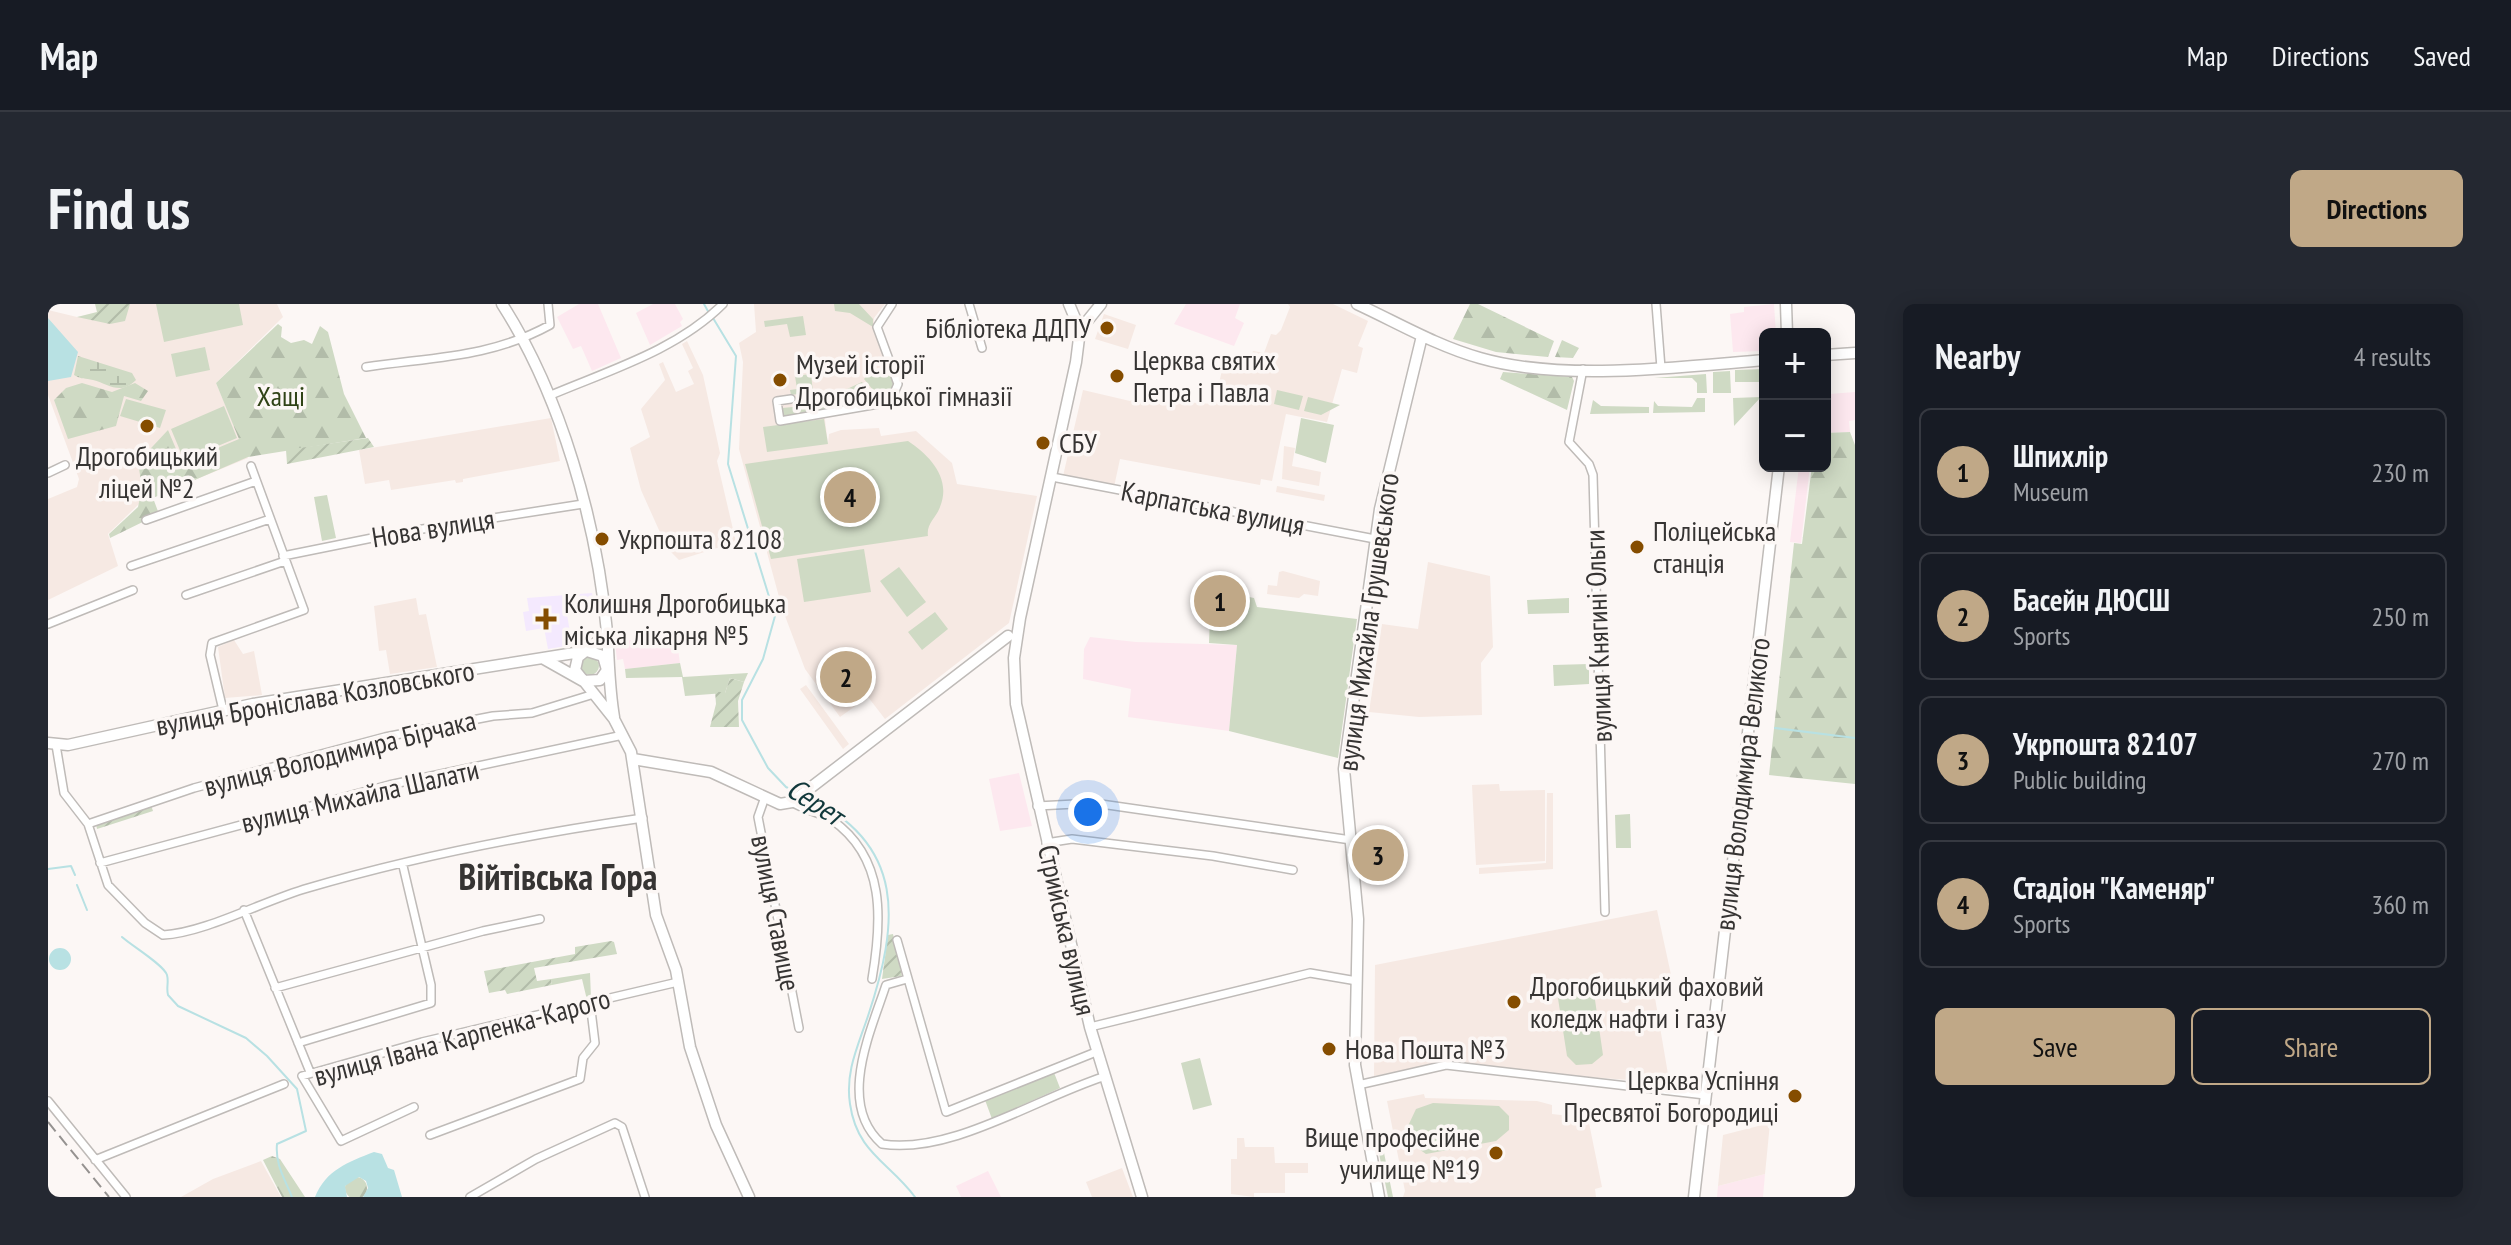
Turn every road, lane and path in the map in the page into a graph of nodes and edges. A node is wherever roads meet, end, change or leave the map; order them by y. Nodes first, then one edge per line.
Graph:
1 (502, 304) edge
2 (548, 304) edge
3 (723, 304) edge
4 (892, 304) edge
5 (969, 304) edge
6 (1069, 304) edge
7 (1101, 304) edge
8 (1357, 304) edge
9 (1656, 304) edge
10 (1786, 304) edge
11 (1787, 328) edge
12 (1080, 330) junction
13 (1422, 336) junction
14 (523, 339) junction
15 (982, 348) dead end
16 (1855, 353) edge
17 (1831, 355) edge
18 (1759, 360) edge
19 (366, 367) dead end
20 (1661, 368) junction
21 (1583, 369) junction
22 (551, 395) junction
23 (791, 399) dead end
24 (65, 465) dead end
25 (251, 466) dead end
26 (1778, 472) edge
27 (48, 473) edge
28 (1052, 477) junction
29 (256, 481) junction
30 (583, 504) junction
31 (270, 519) junction
32 (146, 520) dead end
33 (1375, 539) junction
34 (284, 559) junction
35 (131, 566) dead end
36 (133, 590) dead end
37 (186, 595) dead end
38 (48, 624) edge
39 (607, 634) junction
40 (1011, 640) junction
41 (583, 652) junction
42 (544, 659) junction
43 (607, 665) junction
44 (580, 678) junction
45 (594, 694) junction
46 (223, 710) junction
47 (614, 719) junction
48 (623, 735) junction
49 (52, 744) edge
50 (633, 759) junction
51 (765, 797) junction
52 (795, 801) junction
53 (1037, 806) junction
54 (643, 818) junction
55 (88, 824) junction
56 (1351, 840) junction
57 (1046, 843) junction
58 (100, 863) junction
59 (403, 866) junction
60 (1293, 870) dead end
61 (244, 910) junction
62 (1605, 912) dead end
63 (540, 919) dead end
64 (897, 940) dead end
65 (422, 946) junction
66 (872, 979) dead end
67 (907, 979) junction
68 (1357, 981) junction
69 (678, 982) junction
70 (275, 988) junction
71 (590, 1002) junction
72 (1090, 1027) junction
73 (799, 1028) dead end
74 (298, 1043) junction
75 (1096, 1052) junction
76 (310, 1072) junction
77 (1103, 1077) junction
78 (284, 1084) dead end
79 (1358, 1085) junction
80 (1705, 1095) junction
81 (48, 1101) edge
82 (414, 1107) dead end
83 (430, 1135) dead end
84 (95, 1160) junction
85 (126, 1197) edge
86 (470, 1197) edge
87 (645, 1197) edge
88 (749, 1197) edge
89 (1142, 1197) edge
90 (1379, 1197) edge
91 (1694, 1197) edge

1 - 14 street
2 - 14 street
3 - 22 street
4 - 23 street
5 - 15 street
6 - 12 street
7 - 12 street
8 - 13 street
9 - 20 street
10 - 11 street
12 - 28 street, Стрийська вулиця
13 - 21 street
13 - 33 street, вулиця Михайла Грушевського
14 - 19 street
14 - 22 street
16 - 17 street
18 - 20 street
20 - 21 street
21 - 62 street, вулиця Княгині Ольги
22 - 30 street
24 - 27 street
25 - 29 street
26 - 80 street, вулиця Володимира Великого
28 - 33 street, Карпатська вулиця
28 - 40 street, Стрийська вулиця
29 - 31 street
29 - 32 street
30 - 34 street, Нова вулиця
30 - 39 street
31 - 34 street
31 - 35 street
33 - 56 street, вулиця Михайла Грушевського
34 - 37 street, Нова вулиця
34 - 46 street
36 - 38 street
39 - 41 street
39 - 43 street
40 - 52 street
40 - 53 street, Стрийська вулиця
41 - 42 street, вулиця Броніслава Козловського
41 - 43 street
41 - 44 street
42 - 44 street
42 - 46 street, вулиця Броніслава Козловського
43 - 44 street
43 - 47 street
44 - 45 street
45 - 47 street
45 - 55 street, вулиця Володимира Бірчака
46 - 49 street, вулиця Броніслава Козловського
47 - 48 street
48 - 50 street
48 - 58 street, вулиця Михайла Шалати
49 - 55 street
50 - 51 street
50 - 54 street
51 - 52 street
51 - 73 street, вулиця Ставище
52 - 66 street
53 - 56 street
53 - 57 street, Стрийська вулиця
54 - 59 street
54 - 69 street
55 - 58 street
56 - 68 street, вулиця Михайла Грушевського
57 - 60 street
57 - 72 street, Стрийська вулиця
58 - 61 street
59 - 61 street
59 - 65 street
61 - 70 street
63 - 65 street
64 - 67 street
65 - 70 street
65 - 74 street
67 - 75 street
67 - 77 street
68 - 72 street
68 - 79 street, вулиця Михайла Грушевського
69 - 71 street, вулиця Івана Карпенка-Карого
69 - 88 street
70 - 74 street
71 - 76 street, вулиця Івана Карпенка-Карого
71 - 83 street
72 - 75 street, Стрийська вулиця
74 - 76 street
75 - 77 street, Стрийська вулиця
76 - 82 street, вулиця Івана Карпенка-Карого
77 - 89 street, Стрийська вулиця
78 - 84 street
79 - 80 street
79 - 90 street, вулиця Михайла Грушевського
80 - 91 street, вулиця Володимира Великого
81 - 84 street
84 - 85 street
86 - 87 street

